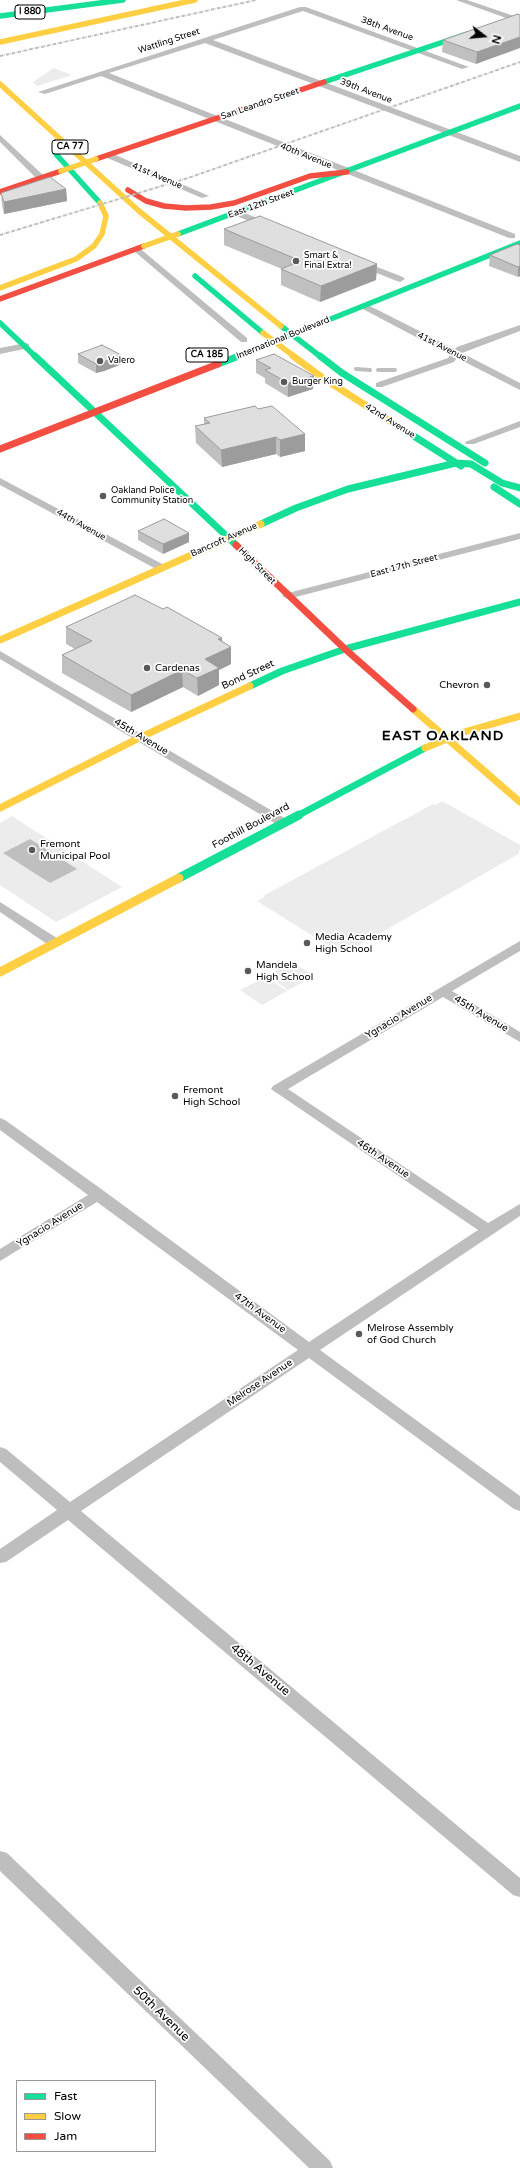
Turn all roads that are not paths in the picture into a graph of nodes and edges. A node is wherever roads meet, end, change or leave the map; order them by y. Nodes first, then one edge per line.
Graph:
1 (123, 0) edge
2 (177, 0) edge
3 (195, 0) edge
4 (460, 0) edge
5 (303, 9) joint
6 (0, 16) edge
7 (518, 18) edge
8 (52, 21) dead end
9 (498, 24) edge
10 (474, 31) edge
11 (205, 40) junction
12 (0, 42) edge
13 (418, 50) junction
14 (465, 67) dead end
15 (101, 73) junction
16 (0, 84) edge
17 (319, 84) junction
18 (42, 92) dead end
19 (520, 106) edge
20 (215, 119) junction
21 (447, 132) junction
22 (0, 137) edge
23 (73, 151) junction
24 (108, 155) junction
25 (520, 159) edge
26 (347, 172) junction
27 (41, 178) junction
28 (0, 192) edge
29 (206, 196) dead end
30 (111, 205) dead end
31 (236, 212) junction
32 (279, 230) edge
33 (516, 234) edge
34 (148, 237) dead end
35 (520, 242) edge
36 (509, 247) junction
37 (140, 248) junction
38 (163, 251) dead end
39 (473, 252) dead end
40 (520, 252) edge
41 (349, 259) edge
42 (190, 272) dead end
43 (411, 276) dead end
44 (400, 279) junction
45 (388, 284) dead end
46 (0, 288) edge
47 (0, 299) edge
48 (364, 306) junction
49 (292, 321) dead end
50 (0, 323) edge
51 (281, 326) junction
52 (520, 328) edge
53 (263, 333) junction
54 (291, 334) junction
55 (244, 340) junction
56 (274, 342) junction
57 (232, 345) dead end
58 (26, 346) junction
59 (0, 351) edge
60 (456, 354) junction
61 (378, 385) dead end
62 (520, 387) edge
63 (90, 402) junction
64 (73, 409) dead end
65 (96, 412) junction
66 (520, 424) edge
67 (470, 442) dead end
68 (0, 449) edge
69 (456, 463) junction
70 (0, 481) edge
71 (520, 487) edge
72 (520, 504) edge
73 (520, 536) edge
74 (229, 538) junction
75 (162, 568) junction
76 (288, 596) junction
77 (520, 602) edge
78 (0, 640) edge
79 (345, 649) junction
80 (0, 654) edge
81 (520, 716) edge
82 (141, 737) junction
83 (447, 738) junction
84 (520, 802) edge
85 (0, 808) edge
86 (282, 822) junction
87 (0, 906) edge
88 (55, 943) junction
89 (520, 944) edge
90 (0, 972) edge
91 (443, 991) junction
92 (520, 1038) edge
93 (278, 1089) joint
94 (0, 1122) edge
95 (99, 1194) junction
96 (520, 1209) edge
97 (488, 1230) junction
98 (0, 1256) edge
99 (310, 1350) junction
100 (0, 1453) edge
101 (520, 1504) edge
102 (70, 1511) junction
103 (0, 1557) edge
104 (0, 1859) edge
105 (520, 1888) edge
106 (323, 2168) edge

1 - 6 main road, I 880
2 - 8 main road
3 - 12 main road
4 - 7 street
5 - 11 street, Wattling Street
5 - 13 street, 38th Avenue
7 - 9 main road
10 - 13 main road, San Leandro Street
11 - 15 street, Wattling Street
11 - 17 street, 39th Avenue
13 - 14 street, 38th Avenue
13 - 17 main road, San Leandro Street
15 - 18 street, Wattling Street
15 - 20 street, 40th Avenue
16 - 23 main road, CA 77
17 - 20 main road, San Leandro Street
17 - 21 street, 39th Avenue
19 - 21 main road, East 12th Street
20 - 24 main road, San Leandro Street
20 - 26 street, 40th Avenue
21 - 25 street, 39th Avenue
21 - 26 main road, East 12th Street
22 - 27 street
23 - 26 main road
23 - 51 main road, CA 77
24 - 27 main road, San Leandro Street, bridge
24 - 29 street, 41st Avenue
26 - 31 main road, East 12th Street
26 - 33 street, 40th Avenue
27 - 28 main road, San Leandro Street
30 - 46 main road, CA 77
31 - 32 street
31 - 37 main road, East 12th Street, bridge
33 - 39 main road
34 - 38 main road
35 - 36 main road, International Boulevard
36 - 40 street
36 - 48 main road, International Boulevard
37 - 47 main road, East 12th Street
37 - 55 street
41 - 44 street
42 - 53 main road, 42nd Avenue
43 - 44 main road
44 - 45 main road
48 - 54 main road, International Boulevard
48 - 60 street, 41st Avenue
49 - 51 main road, International Boulevard
50 - 58 main road, High Street
51 - 53 main road, International Boulevard
51 - 54 main road, CA 77
52 - 60 street
53 - 55 main road, International Boulevard / CA 185
53 - 56 main road, 42nd Avenue
54 - 56 main road, International Boulevard / CA 185
54 - 71 main road, 42nd Avenue
55 - 57 main road, International Boulevard / CA 185
56 - 65 main road, International Boulevard / CA 185
56 - 69 main road, 42nd Avenue
58 - 59 street
58 - 63 main road, High Street
60 - 61 street
60 - 62 street, 41st Avenue
63 - 64 main road
63 - 65 main road, High Street
65 - 68 main road, International Boulevard / CA 185
65 - 74 main road, High Street
66 - 67 street
69 - 71 main road
69 - 72 main road, 42nd Avenue
69 - 74 main road, Bancroft Avenue
70 - 75 street, 44th Avenue
73 - 76 street, East 17th Street
74 - 75 main road, Bancroft Avenue
74 - 76 main road, High Street
75 - 78 main road, Bancroft Avenue
76 - 79 main road, High Street
77 - 79 main road, Bond Street
79 - 82 main road, Bond Street
79 - 83 main road, High Street
80 - 82 street, 45th Avenue
81 - 83 main road, Foothill Boulevard
82 - 85 main road, Bond Street
82 - 86 street, 45th Avenue
83 - 84 main road, High Street
83 - 86 main road, Foothill Boulevard
86 - 88 main road, Foothill Boulevard
87 - 88 street
88 - 90 main road, Foothill Boulevard
89 - 91 street, Ygnacio Avenue
91 - 92 street, 45th Avenue
91 - 93 street, Ygnacio Avenue
93 - 97 street, 46th Avenue
94 - 95 street, 47th Avenue
95 - 98 street, Ygnacio Avenue
95 - 99 street, 47th Avenue
96 - 97 street, Melrose Avenue
97 - 99 street, Melrose Avenue
99 - 101 street, 47th Avenue
99 - 102 street, Melrose Avenue
100 - 102 street, 48th Avenue
102 - 103 street, Melrose Avenue
102 - 105 street, 48th Avenue
104 - 106 street, 50th Avenue

